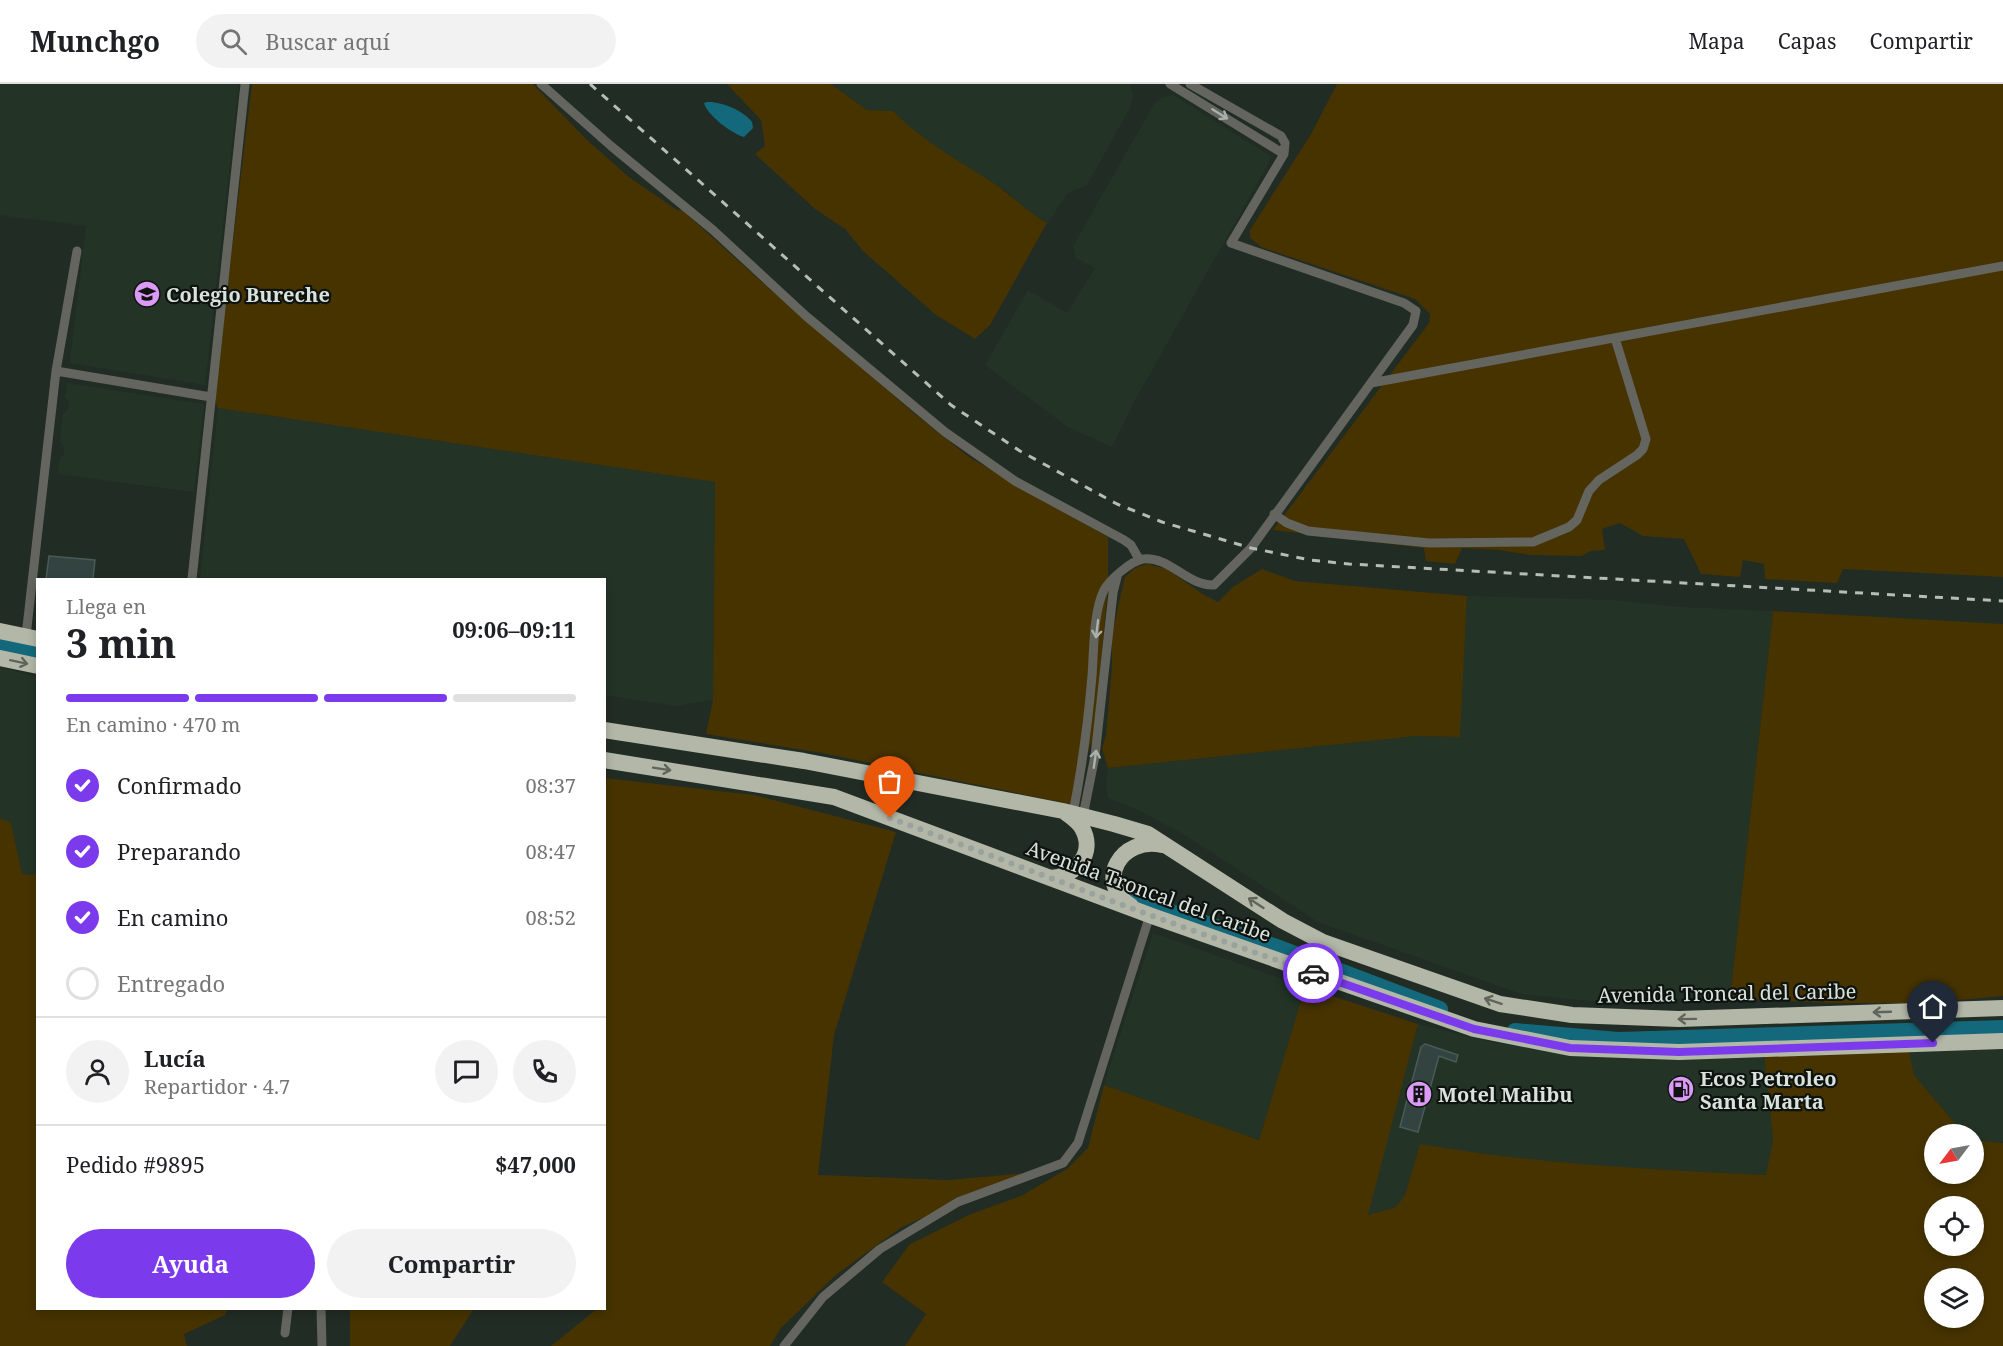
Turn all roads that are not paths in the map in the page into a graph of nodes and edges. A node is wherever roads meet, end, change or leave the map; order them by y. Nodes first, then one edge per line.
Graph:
1 (245, 84) edge
2 (541, 84) edge
3 (1170, 84) edge
4 (1190, 84) edge
5 (1284, 154) junction
6 (77, 251) dead end
7 (2003, 266) edge
8 (1615, 338) junction
9 (56, 371) junction
10 (1371, 383) junction
11 (211, 397) junction
12 (1274, 514) junction
13 (1139, 560) junction
14 (37, 578) edge
15 (192, 578) edge
16 (36, 593) edge
17 (0, 631) edge
18 (32, 637) edge
19 (0, 658) edge
20 (36, 666) edge
21 (606, 730) edge
22 (606, 760) edge
23 (1073, 813) junction
24 (1169, 847) junction
25 (1051, 878) junction
26 (1152, 916) junction
27 (2003, 1008) edge
28 (2003, 1041) edge
29 (288, 1310) edge
30 (321, 1310) edge
31 (285, 1333) dead end
32 (322, 1346) edge
33 (784, 1346) edge

1 - 11 street
2 - 13 street
3 -> 5 street
4 - 5 street
5 - 10 street
6 - 9 street
7 - 8 street
8 - 10 street
8 - 12 street
9 - 11 street
9 - 14 street
10 - 12 street
11 - 15 street
12 - 13 street
13 - 23 street
16 - 18 street
17 - 18 highway
19 -> 20 highway
21 - 23 highway, Avenida Troncal del Caribe
22 -> 25 highway, Avenida Troncal del Caribe
23 - 24 highway, Avenida Troncal del Caribe
23 - 25 highway
24 - 26 highway
27 -> 24 highway, Avenida Troncal del Caribe
25 - 26 highway, Avenida Troncal del Caribe
26 - 28 highway, Avenida Troncal del Caribe
26 - 33 street
29 - 31 street
30 - 32 street

